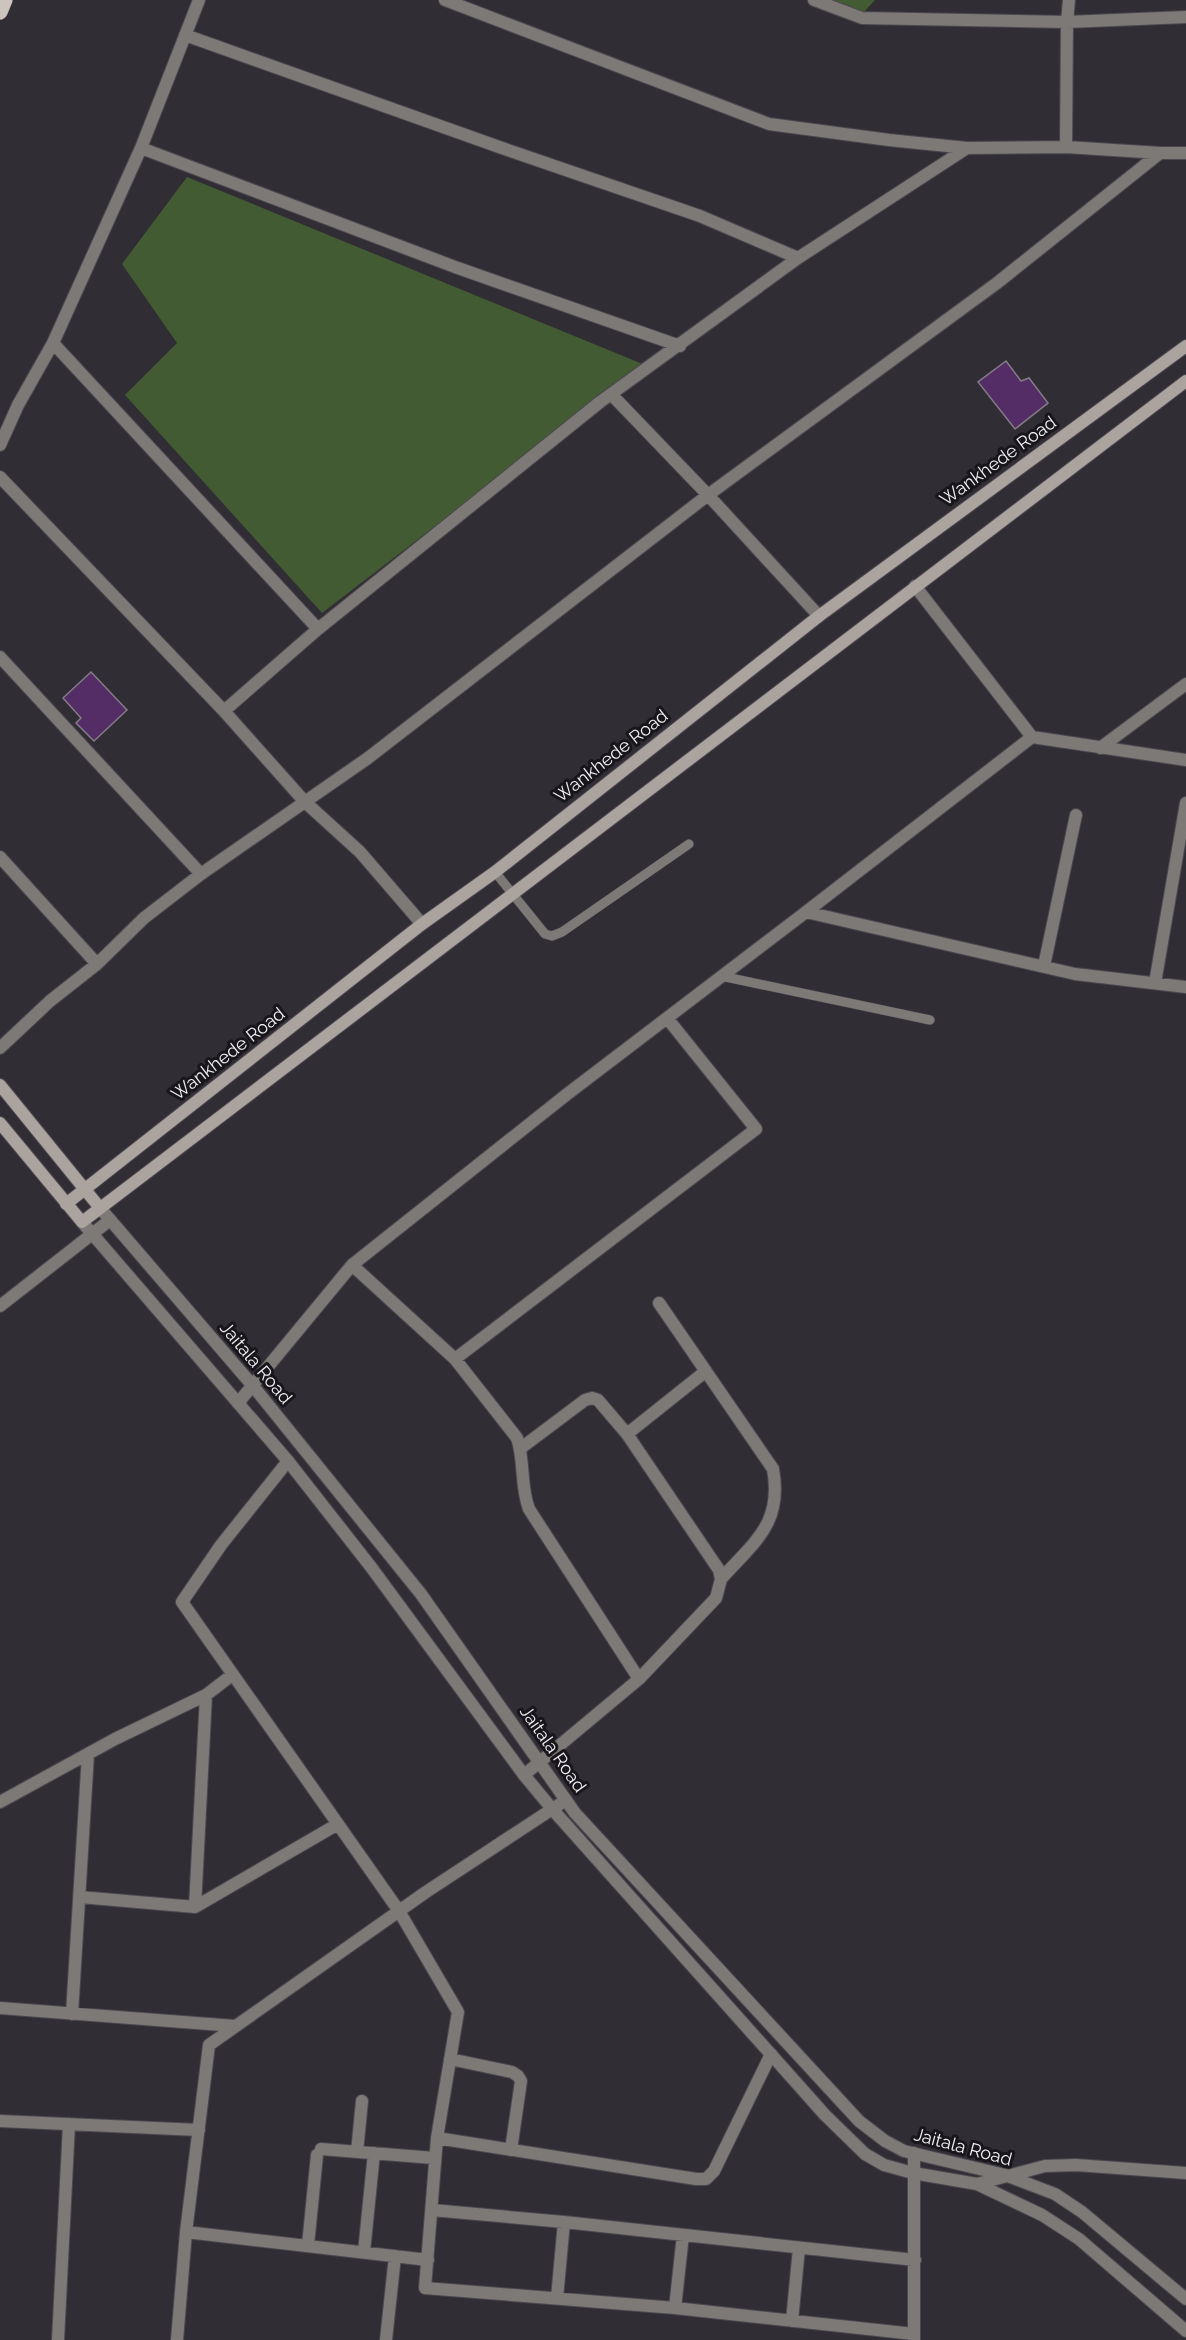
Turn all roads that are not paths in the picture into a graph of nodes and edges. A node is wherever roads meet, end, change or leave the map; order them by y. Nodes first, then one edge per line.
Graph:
1 (5, 0) edge
2 (199, 0) edge
3 (445, 0) edge
4 (814, 0) edge
5 (1069, 0) edge
6 (0, 12) edge
7 (1186, 17) edge
8 (1067, 22) junction
9 (185, 35) junction
10 (1066, 147) junction
11 (141, 148) junction
12 (967, 148) junction
13 (1160, 153) junction
14 (1186, 153) edge
15 (798, 258) junction
16 (53, 342) junction
17 (680, 346) junction
18 (1186, 346) edge
19 (1186, 381) edge
20 (611, 394) junction
21 (0, 446) edge
22 (0, 477) edge
23 (708, 495) junction
24 (915, 586) junction
25 (819, 616) junction
26 (318, 629) junction
27 (0, 657) edge
28 (1186, 684) edge
29 (224, 711) junction
30 (1032, 737) junction
31 (1100, 747) junction
32 (1186, 760) edge
33 (305, 802) junction
34 (1186, 803) edge
35 (1076, 815) dead end
36 (689, 844) dead end
37 (0, 857) edge
38 (495, 872) junction
39 (201, 874) junction
40 (513, 895) junction
41 (806, 912) junction
42 (422, 924) junction
43 (97, 963) junction
44 (1044, 966) junction
45 (721, 976) junction
46 (1155, 983) junction
47 (1186, 987) edge
48 (667, 1018) junction
49 (930, 1020) dead end
50 (0, 1048) edge
51 (0, 1085) edge
52 (0, 1123) edge
53 (86, 1189) junction
54 (66, 1204) junction
55 (100, 1208) junction
56 (110, 1220) junction
57 (82, 1222) junction
58 (93, 1234) junction
59 (352, 1265) junction
60 (659, 1303) dead end
61 (0, 1306) edge
62 (455, 1359) junction
63 (706, 1371) junction
64 (253, 1386) junction
65 (238, 1403) junction
66 (627, 1434) junction
67 (521, 1448) junction
68 (288, 1461) junction
69 (721, 1579) junction
70 (232, 1675) junction
71 (639, 1679) junction
72 (206, 1695) junction
73 (88, 1754) junction
74 (538, 1763) junction
75 (524, 1775) junction
76 (566, 1800) junction
77 (0, 1802) edge
78 (553, 1810) junction
79 (338, 1824) junction
80 (80, 1897) junction
81 (195, 1907) junction
82 (399, 1911) junction
83 (0, 2008) edge
84 (72, 2014) junction
85 (235, 2026) junction
86 (771, 2054) junction
87 (450, 2059) junction
88 (363, 2101) dead end
89 (0, 2121) edge
90 (69, 2124) junction
91 (199, 2130) junction
92 (437, 2138) junction
93 (511, 2150) junction
94 (357, 2152) junction
95 (374, 2153) junction
96 (914, 2153) junction
97 (434, 2158) junction
98 (913, 2173) junction
99 (1186, 2173) edge
100 (1005, 2175) junction
101 (977, 2184) junction
102 (432, 2210) junction
103 (564, 2222) junction
104 (186, 2232) junction
105 (683, 2235) junction
106 (308, 2245) junction
107 (799, 2248) junction
108 (364, 2252) junction
109 (395, 2256) junction
110 (428, 2260) junction
111 (915, 2260) junction
112 (557, 2298) junction
113 (1186, 2299) edge
114 (675, 2308) junction
115 (792, 2321) junction
116 (1186, 2331) edge
117 (914, 2337) edge
118 (58, 2340) edge
119 (177, 2340) edge
120 (386, 2340) edge

1 - 6 main road
2 - 9 street
3 - 12 street
4 - 8 street
5 - 8 street
7 - 8 street
8 - 10 street
9 - 11 street
9 - 15 street
10 - 12 street
10 - 13 street
11 - 16 street
11 - 17 street
12 - 15 street
13 - 14 street
13 - 23 street
15 - 17 street
16 - 21 street
16 - 26 street
17 - 20 street
18 - 25 main road, Wankhede Road
19 - 24 main road
20 - 23 street
20 - 26 street
22 - 29 street
23 - 25 street
23 - 33 street
24 - 30 street
24 - 40 main road
25 - 38 main road, Wankhede Road
26 - 29 street
27 - 39 street
28 - 31 street
29 - 33 street
30 - 31 street
30 - 41 street
31 - 32 street
33 - 39 street
33 - 42 street
34 - 46 street
35 - 44 street
36 - 40 lane
37 - 43 street
38 - 40 lane
38 - 42 main road, Wankhede Road
39 - 43 street
40 - 55 main road
41 - 44 street
41 - 45 street
42 - 53 main road, Wankhede Road
43 - 50 street
44 - 46 street
45 - 48 street
45 - 49 lane
46 - 47 street
48 - 59 street
48 - 62 street
51 - 53 main road, Jaitala Road
52 - 54 main road, Jaitala Road
53 - 54 main road, Wankhede Road
53 - 55 main road, Jaitala Road
54 - 57 main road, Jaitala Road
55 - 56 street, Jaitala Road
55 - 57 main road
56 - 58 street
56 - 64 street, Jaitala Road
57 - 58 street, Jaitala Road
58 - 61 street
58 - 65 street, Jaitala Road
59 - 62 street
59 - 64 street
60 - 63 street
62 - 67 street
63 - 66 street
63 - 69 street
64 - 65 street
64 - 74 street, Jaitala Road
65 - 68 street, Jaitala Road
66 - 67 street
66 - 69 street
67 - 71 street
68 - 70 street
68 - 75 street, Jaitala Road
69 - 71 street
70 - 72 street
70 - 79 street
71 - 74 street
72 - 73 street
72 - 81 street
73 - 77 street
73 - 80 street
74 - 75 street
74 - 76 street, Jaitala Road
75 - 78 street, Jaitala Road
76 - 78 street
76 - 96 street, Jaitala Road
78 - 82 street
78 - 86 street, Jaitala Road
79 - 81 street
79 - 82 street
80 - 81 street
80 - 84 street
82 - 85 street
82 - 87 street
83 - 84 street
84 - 85 street
85 - 91 street
86 - 93 street
86 - 98 street, Jaitala Road
87 - 92 street
87 - 93 street
88 - 94 street
89 - 90 street
90 - 91 street
90 - 118 street
91 - 104 street
92 - 93 street
92 - 97 street
94 - 95 street
94 - 106 street
95 - 97 street
95 - 108 street
96 - 98 street
96 - 100 street, Jaitala Road
97 - 102 street
98 - 101 street, Jaitala Road
98 - 111 street
99 - 100 street
100 - 101 street
100 - 113 street, Jaitala Road
101 - 116 street, Jaitala Road
102 - 103 street
102 - 110 street
103 - 105 street
103 - 112 street
104 - 106 street
104 - 119 street
105 - 107 street
105 - 114 street
106 - 108 street
107 - 111 street
107 - 115 street
108 - 109 street
109 - 110 street
109 - 120 street
110 - 112 street
111 - 117 street
112 - 114 street
114 - 115 street
115 - 117 street

